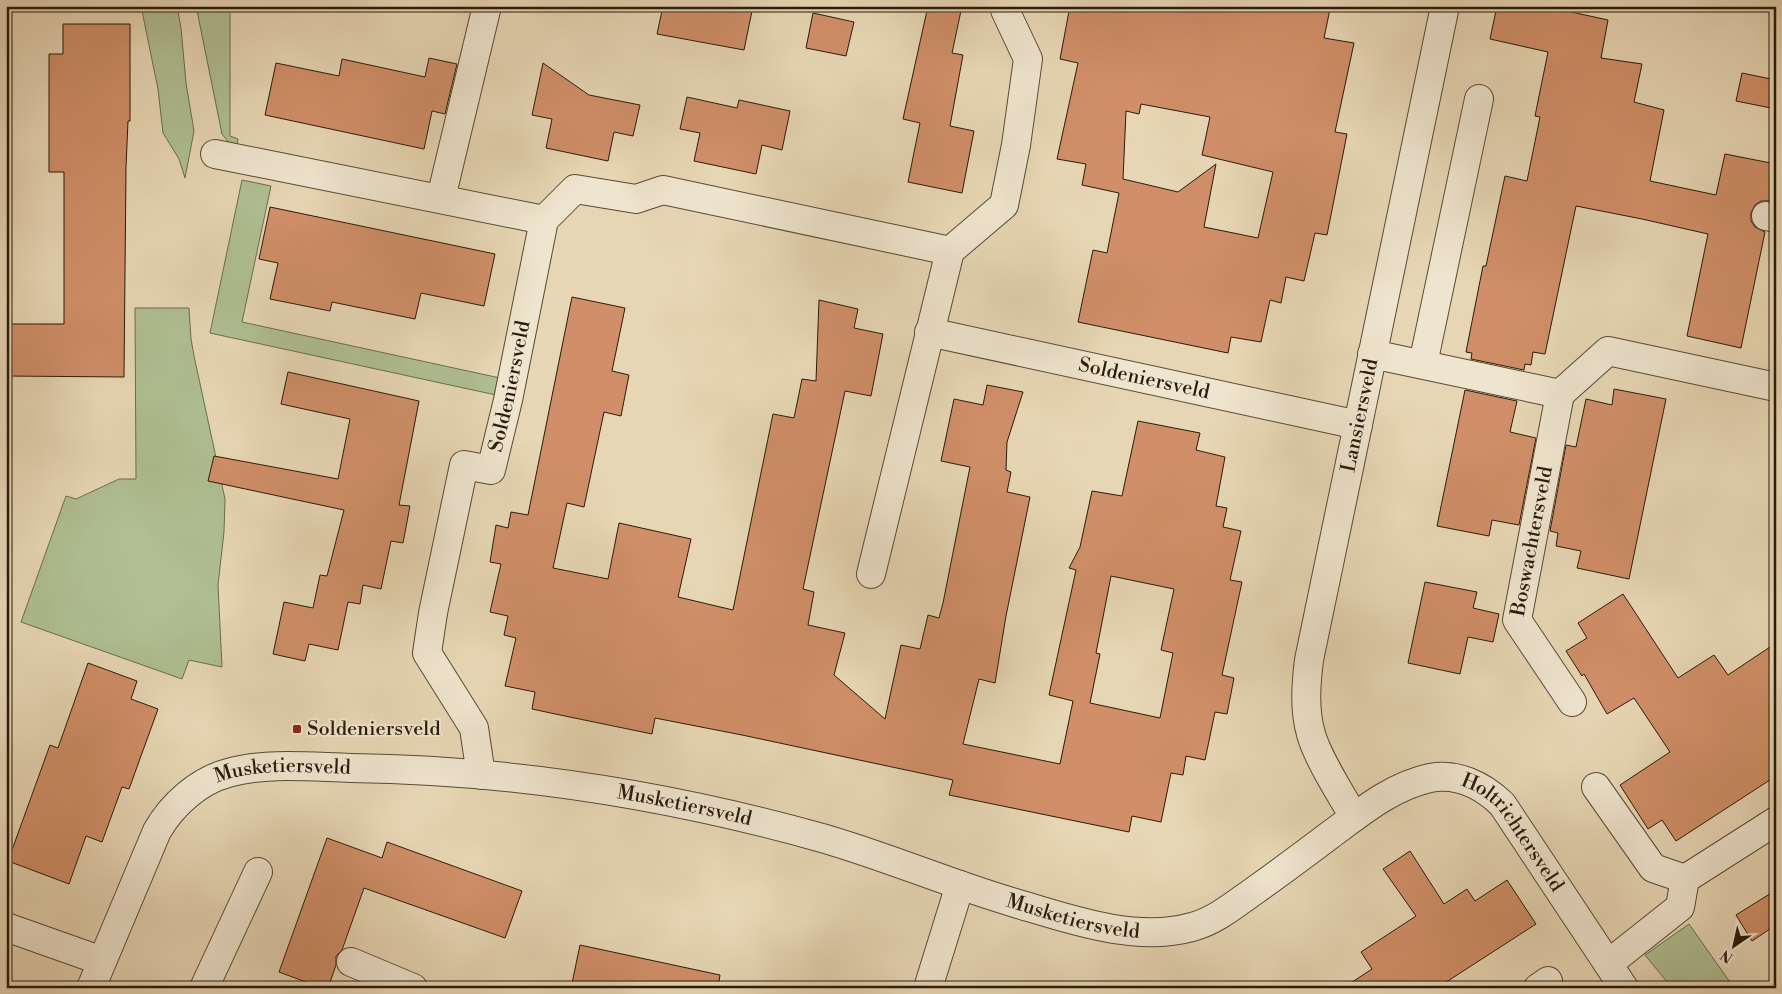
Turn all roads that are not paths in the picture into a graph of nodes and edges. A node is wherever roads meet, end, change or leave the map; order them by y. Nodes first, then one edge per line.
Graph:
1 (487, 6) edge
2 (1006, 6) edge
3 (1445, 6) edge
4 (1479, 98) dead end
5 (215, 154) dead end
6 (441, 198) junction
7 (544, 220) junction
8 (950, 251) junction
9 (929, 332) junction
10 (1372, 354) junction
11 (1423, 364) junction
12 (1776, 387) edge
13 (1560, 394) junction
14 (1358, 425) junction
15 (872, 574) dead end
16 (1572, 702) dead end
17 (481, 775) junction
18 (1596, 787) dead end
19 (1354, 817) junction
20 (1776, 821) edge
21 (258, 872) dead end
22 (1685, 879) junction
23 (960, 885) junction
24 (6, 926) edge
25 (102, 961) junction
26 (351, 962) dead end
27 (1608, 964) junction
28 (91, 988) edge
29 (204, 988) edge
30 (413, 988) edge
31 (928, 988) edge
32 (1624, 988) edge

1 - 6 street
2 - 8 street
3 - 10 street, Lansiersveld
4 - 11 street
5 - 6 street
6 - 7 street
7 - 8 street
7 - 17 street, Soldeniersveld
8 - 9 street
9 - 14 street, Soldeniersveld
9 - 15 street
10 - 11 street
10 - 14 street, Lansiersveld
11 - 13 street
12 - 13 street
13 - 16 street, Boswachtersveld
14 - 19 street, Lansiersveld
17 - 23 street, Musketiersveld
17 - 25 street, Musketiersveld
18 - 22 street
19 - 23 street, Musketiersveld
19 - 27 street, Holtrichtersveld
20 - 22 street
21 - 29 street
22 - 27 street
23 - 31 street
24 - 25 street
25 - 28 street, Musketiersveld
26 - 30 street
27 - 32 street, Holtrichtersveld

